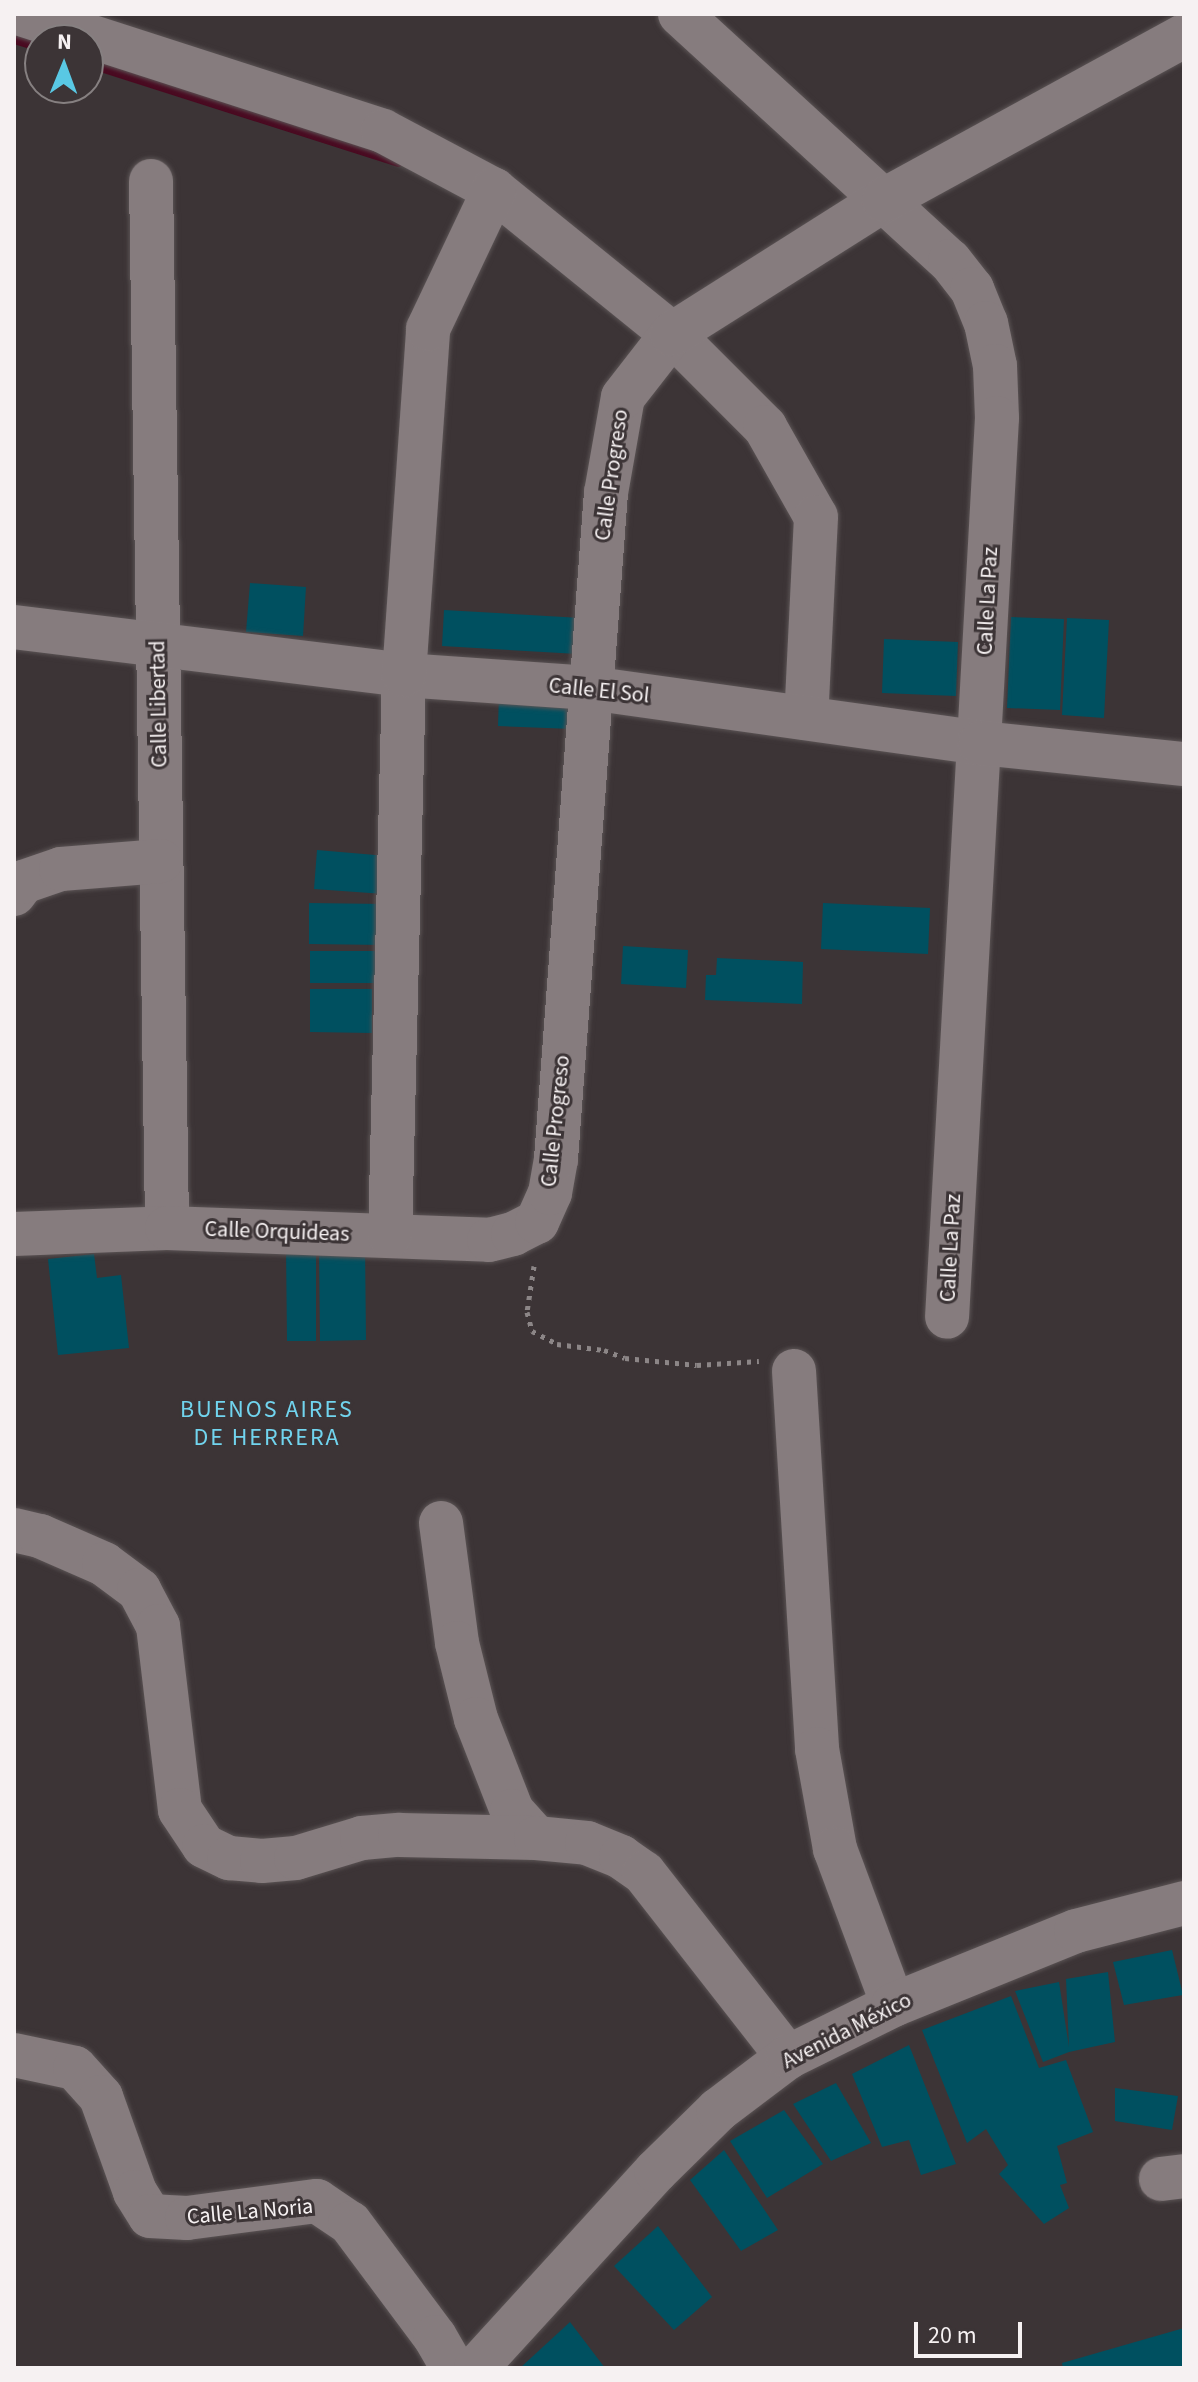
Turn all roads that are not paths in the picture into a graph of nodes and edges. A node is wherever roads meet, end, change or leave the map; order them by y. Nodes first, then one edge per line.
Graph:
1 (21, 14) edge
2 (680, 14) edge
3 (1184, 36) edge
4 (151, 181) dead end
5 (494, 190) junction
6 (884, 200) junction
7 (672, 334) junction
8 (14, 627) edge
9 (158, 643) junction
10 (404, 675) junction
11 (590, 688) junction
12 (806, 718) junction
13 (980, 743) junction
14 (1184, 764) edge
15 (161, 861) junction
16 (14, 894) edge
17 (537, 1222) joint
18 (167, 1228) junction
19 (14, 1234) edge
20 (390, 1236) junction
21 (947, 1317) dead end
22 (794, 1371) road end
23 (441, 1523) dead end
24 (14, 1530) edge
25 (536, 1838) junction
26 (1184, 1903) edge
27 (893, 2005) junction
28 (14, 2055) edge
29 (788, 2057) junction
30 (453, 2368) edge
31 (476, 2368) edge

1 - 5 street
2 - 6 street, Calle La Paz
3 - 6 street, Calle Progreso
4 - 9 street, Calle Libertad
5 - 7 street
5 - 10 street
6 - 7 street, Calle Progreso
6 - 13 street, Calle La Paz
7 - 11 street, Calle Progreso
7 - 12 street
8 - 9 street, Calle El Sol
9 - 10 street, Calle El Sol
9 - 15 street, Calle Libertad
10 - 11 street, Calle El Sol
10 - 20 street
11 - 12 street, Calle El Sol
11 - 17 street, Calle Progreso
12 - 13 street, Calle El Sol
13 - 14 street, Calle El Sol
13 - 21 street, Calle La Paz
15 - 16 street
15 - 18 street, Calle Libertad
17 - 20 street, Calle Orquideas
18 - 19 street, Calle Orquideas
18 - 20 street, Calle Orquideas
22 - 27 street
23 - 25 street
24 - 25 street
25 - 29 street
26 - 27 street, Avenida México
27 - 29 street, Avenida México
28 - 30 street, Calle La Noria
29 - 31 street, Avenida México

